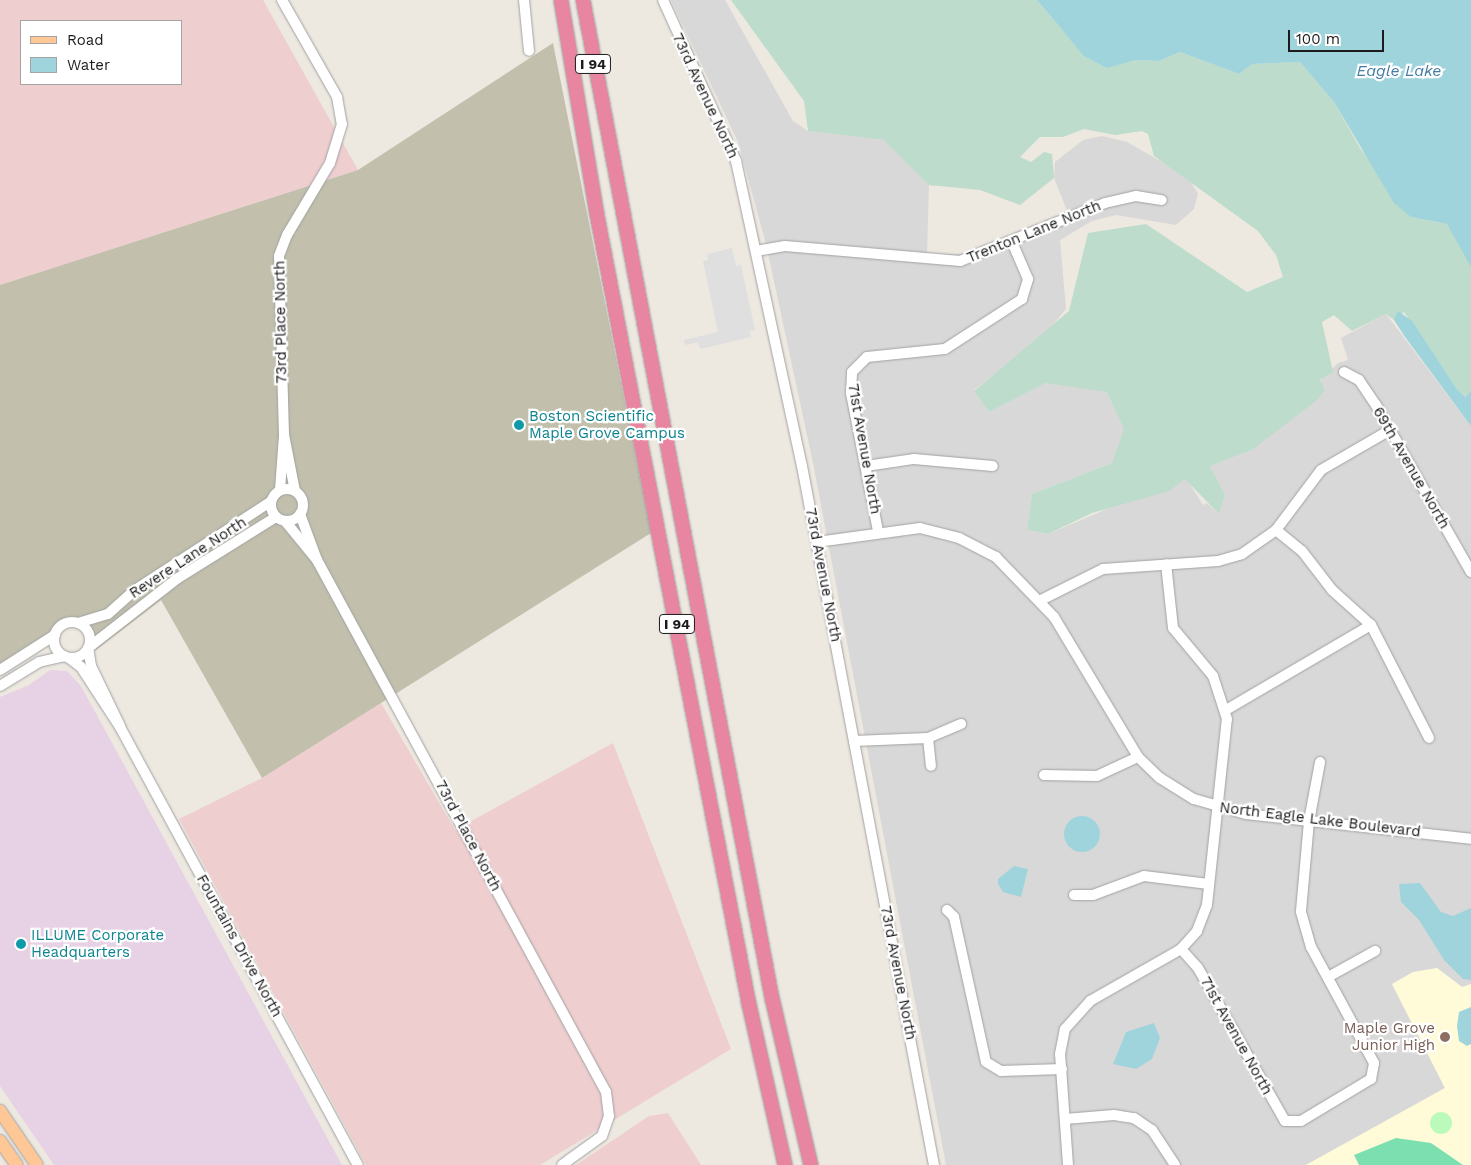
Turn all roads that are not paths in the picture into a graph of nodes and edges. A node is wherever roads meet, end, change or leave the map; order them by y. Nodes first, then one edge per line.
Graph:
1 (282, 0) edge
2 (524, 0) edge
3 (555, 0) edge
4 (561, 0) edge
5 (583, 0) edge
6 (593, 0) edge
7 (663, 0) edge
8 (529, 51) dead end
9 (572, 82) junction
10 (605, 128) junction
11 (1162, 200) dead end
12 (1012, 242) junction
13 (756, 251) junction
14 (1344, 372) dead end
15 (1390, 430) junction
16 (284, 435) junction
17 (866, 466) junction
18 (993, 466) dead end
19 (280, 490) junction
20 (295, 491) junction
21 (270, 502) junction
22 (300, 514) junction
23 (280, 519) junction
24 (1276, 530) junction
25 (878, 531) junction
26 (817, 542) junction
27 (317, 560) junction
28 (1166, 564) junction
29 (1471, 572) edge
30 (1041, 600) junction
31 (78, 623) junction
32 (1370, 625) junction
33 (55, 635) junction
34 (88, 648) junction
35 (66, 657) junction
36 (0, 670) edge
37 (0, 686) edge
38 (1226, 710) junction
39 (961, 724) dead end
40 (120, 726) junction
41 (928, 738) junction
42 (1428, 738) dead end
43 (854, 741) junction
44 (1138, 757) junction
45 (1320, 762) dead end
46 (931, 766) dead end
47 (1044, 775) dead end
48 (1220, 809) junction
49 (1309, 821) junction
50 (1471, 839) edge
51 (1209, 884) junction
52 (1074, 895) dead end
53 (948, 910) dead end
54 (1181, 949) junction
55 (1375, 951) dead end
56 (1328, 978) junction
57 (1062, 1069) junction
58 (0, 1111) edge
59 (1066, 1119) junction
60 (0, 1140) edge
61 (17, 1165) edge
62 (37, 1165) edge
63 (358, 1165) edge
64 (562, 1165) edge
65 (785, 1165) edge
66 (811, 1165) edge
67 (934, 1165) edge
68 (1068, 1165) edge
69 (1175, 1165) edge

1 - 16 street, 73rd Place North
2 - 8 street
3 - 9 highway
4 - 9 highway, I 94
5 - 10 highway, I 94
6 - 10 highway
7 - 13 street, 73rd Avenue North
9 - 65 highway, I 94
10 - 66 highway, I 94
11 - 12 street, Trenton Lane North
12 - 13 street, Trenton Lane North
12 - 17 street, 71st Avenue North
13 - 26 street, 73rd Avenue North
14 - 15 street, 69th Avenue North
15 - 24 street
15 - 29 street, 69th Avenue North
16 - 19 street, 73rd Place North
16 - 20 street, 73rd Place North
17 - 18 street
17 - 25 street, 71st Avenue North
19 - 20 street
19 - 21 street
20 - 22 street
21 - 23 street
21 - 31 street, Revere Lane North
22 - 23 street
22 - 27 street, 73rd Place North
23 - 27 street, 73rd Place North
23 - 34 street, Revere Lane North
24 - 28 street
24 - 32 street
25 - 26 street, North Eagle Lake Boulevard
25 - 30 street, North Eagle Lake Boulevard
26 - 43 street, 73rd Avenue North
27 - 64 street, 73rd Place North
28 - 30 street
28 - 38 street
30 - 44 street, North Eagle Lake Boulevard
31 - 33 street
31 - 34 street
32 - 38 street
32 - 42 street
33 - 35 street
33 - 36 street
34 - 35 street
34 - 40 street, Fountains Drive North
35 - 37 street
35 - 40 street, Fountains Drive North
38 - 48 street
39 - 41 street
40 - 63 street, Fountains Drive North
41 - 43 street
41 - 46 street
43 - 67 street, 73rd Avenue North
44 - 47 street
44 - 48 street, North Eagle Lake Boulevard
45 - 49 street
48 - 49 street, North Eagle Lake Boulevard
48 - 51 street
49 - 50 street, North Eagle Lake Boulevard
49 - 56 street
51 - 52 street
51 - 54 street
53 - 57 street
54 - 56 street, 71st Avenue North
54 - 57 street
55 - 56 street
57 - 59 street
58 - 62 main road
59 - 68 street
59 - 69 street
60 - 61 main road

